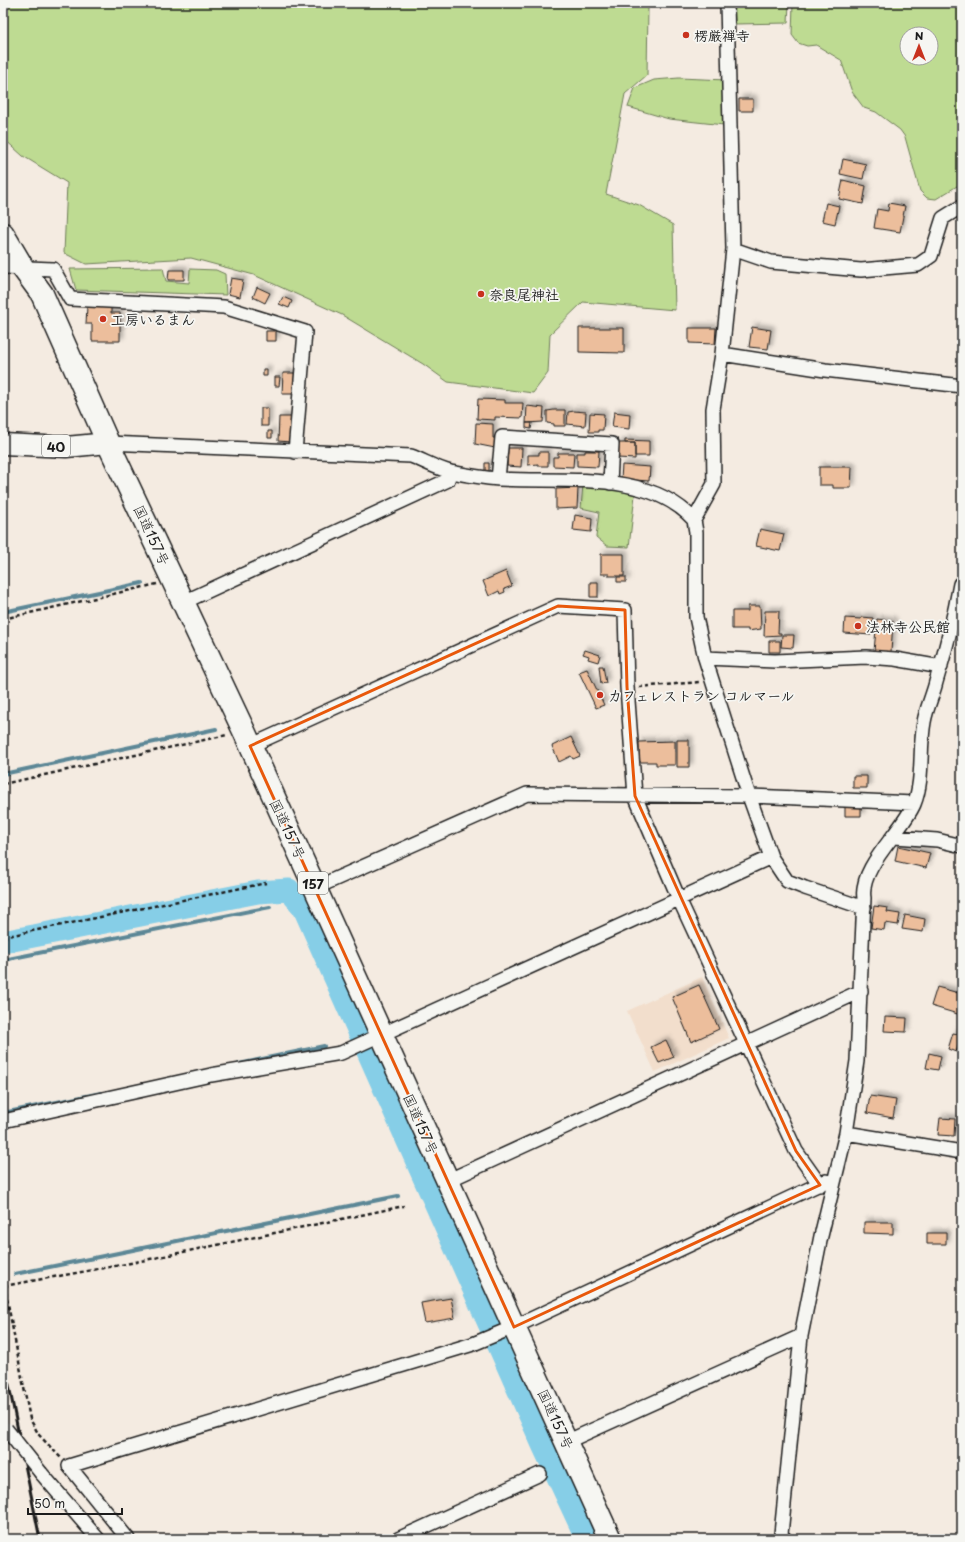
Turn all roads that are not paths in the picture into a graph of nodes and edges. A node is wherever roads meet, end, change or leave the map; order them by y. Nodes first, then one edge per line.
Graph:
1 (727, 3) edge
2 (962, 208) edge
3 (3, 234) edge
4 (733, 249) junction
5 (13, 268) edge
6 (722, 354) junction
7 (962, 386) edge
8 (108, 443) junction
9 (3, 444) edge
10 (295, 452) junction
11 (450, 472) junction
12 (498, 479) junction
13 (610, 483) junction
14 (694, 520) junction
15 (962, 583) edge
16 (184, 602) junction
17 (705, 658) junction
18 (941, 667) junction
19 (247, 739) junction
20 (635, 796) junction
21 (749, 796) junction
22 (914, 803) junction
23 (895, 837) junction
24 (962, 846) edge
25 (771, 857) junction
26 (315, 888) junction
27 (679, 899) junction
28 (864, 908) junction
29 (861, 991) junction
30 (376, 1037) junction
31 (747, 1044) junction
32 (3, 1121) edge
33 (846, 1134) junction
34 (962, 1152) edge
35 (835, 1175) junction
36 (447, 1181) junction
37 (820, 1185) junction
38 (514, 1327) junction
39 (800, 1336) junction
40 (5, 1427) edge
41 (566, 1442) junction
42 (540, 1474) dead end
43 (779, 1537) edge
44 (98, 1539) edge
45 (128, 1539) edge
46 (398, 1539) edge
47 (610, 1539) edge

1 - 4 street
2 - 4 street
3 - 5 highway, 国道157号 / 157
4 - 6 street
5 - 8 highway, 国道157号 / 157
5 - 10 street
6 - 7 street
6 - 14 street
8 - 9 main road, 40
8 - 10 street
8 - 16 highway, 国道157号 / 157
10 - 11 street
11 - 12 street
11 - 16 street
12 - 13 street
12 - 13 street
13 - 14 street
14 - 17 street
15 - 18 street
16 - 19 highway, 国道157号 / 157
17 - 18 street
17 - 21 street
18 - 22 street
19 - 20 street
19 - 26 highway, 国道157号 / 157
20 - 21 street
20 - 26 street
20 - 27 street
21 - 22 street
21 - 25 street
22 - 23 street
23 - 24 street
23 - 28 street
25 - 27 street
25 - 28 street
26 - 30 highway, 国道157号 / 157
27 - 30 street
27 - 31 street
28 - 29 street
29 - 31 street
29 - 33 street
30 - 32 street
30 - 36 highway, 国道157号 / 157
31 - 36 street
31 - 37 street
33 - 34 street
33 - 35 street
35 - 37 street
35 - 39 street
36 - 38 highway, 国道157号 / 157
37 - 38 street
38 - 41 highway, 国道157号 / 157
38 - 45 street
39 - 41 street
39 - 43 street
40 - 44 street, bridge
41 - 47 highway, 国道157号 / 157
42 - 46 street

